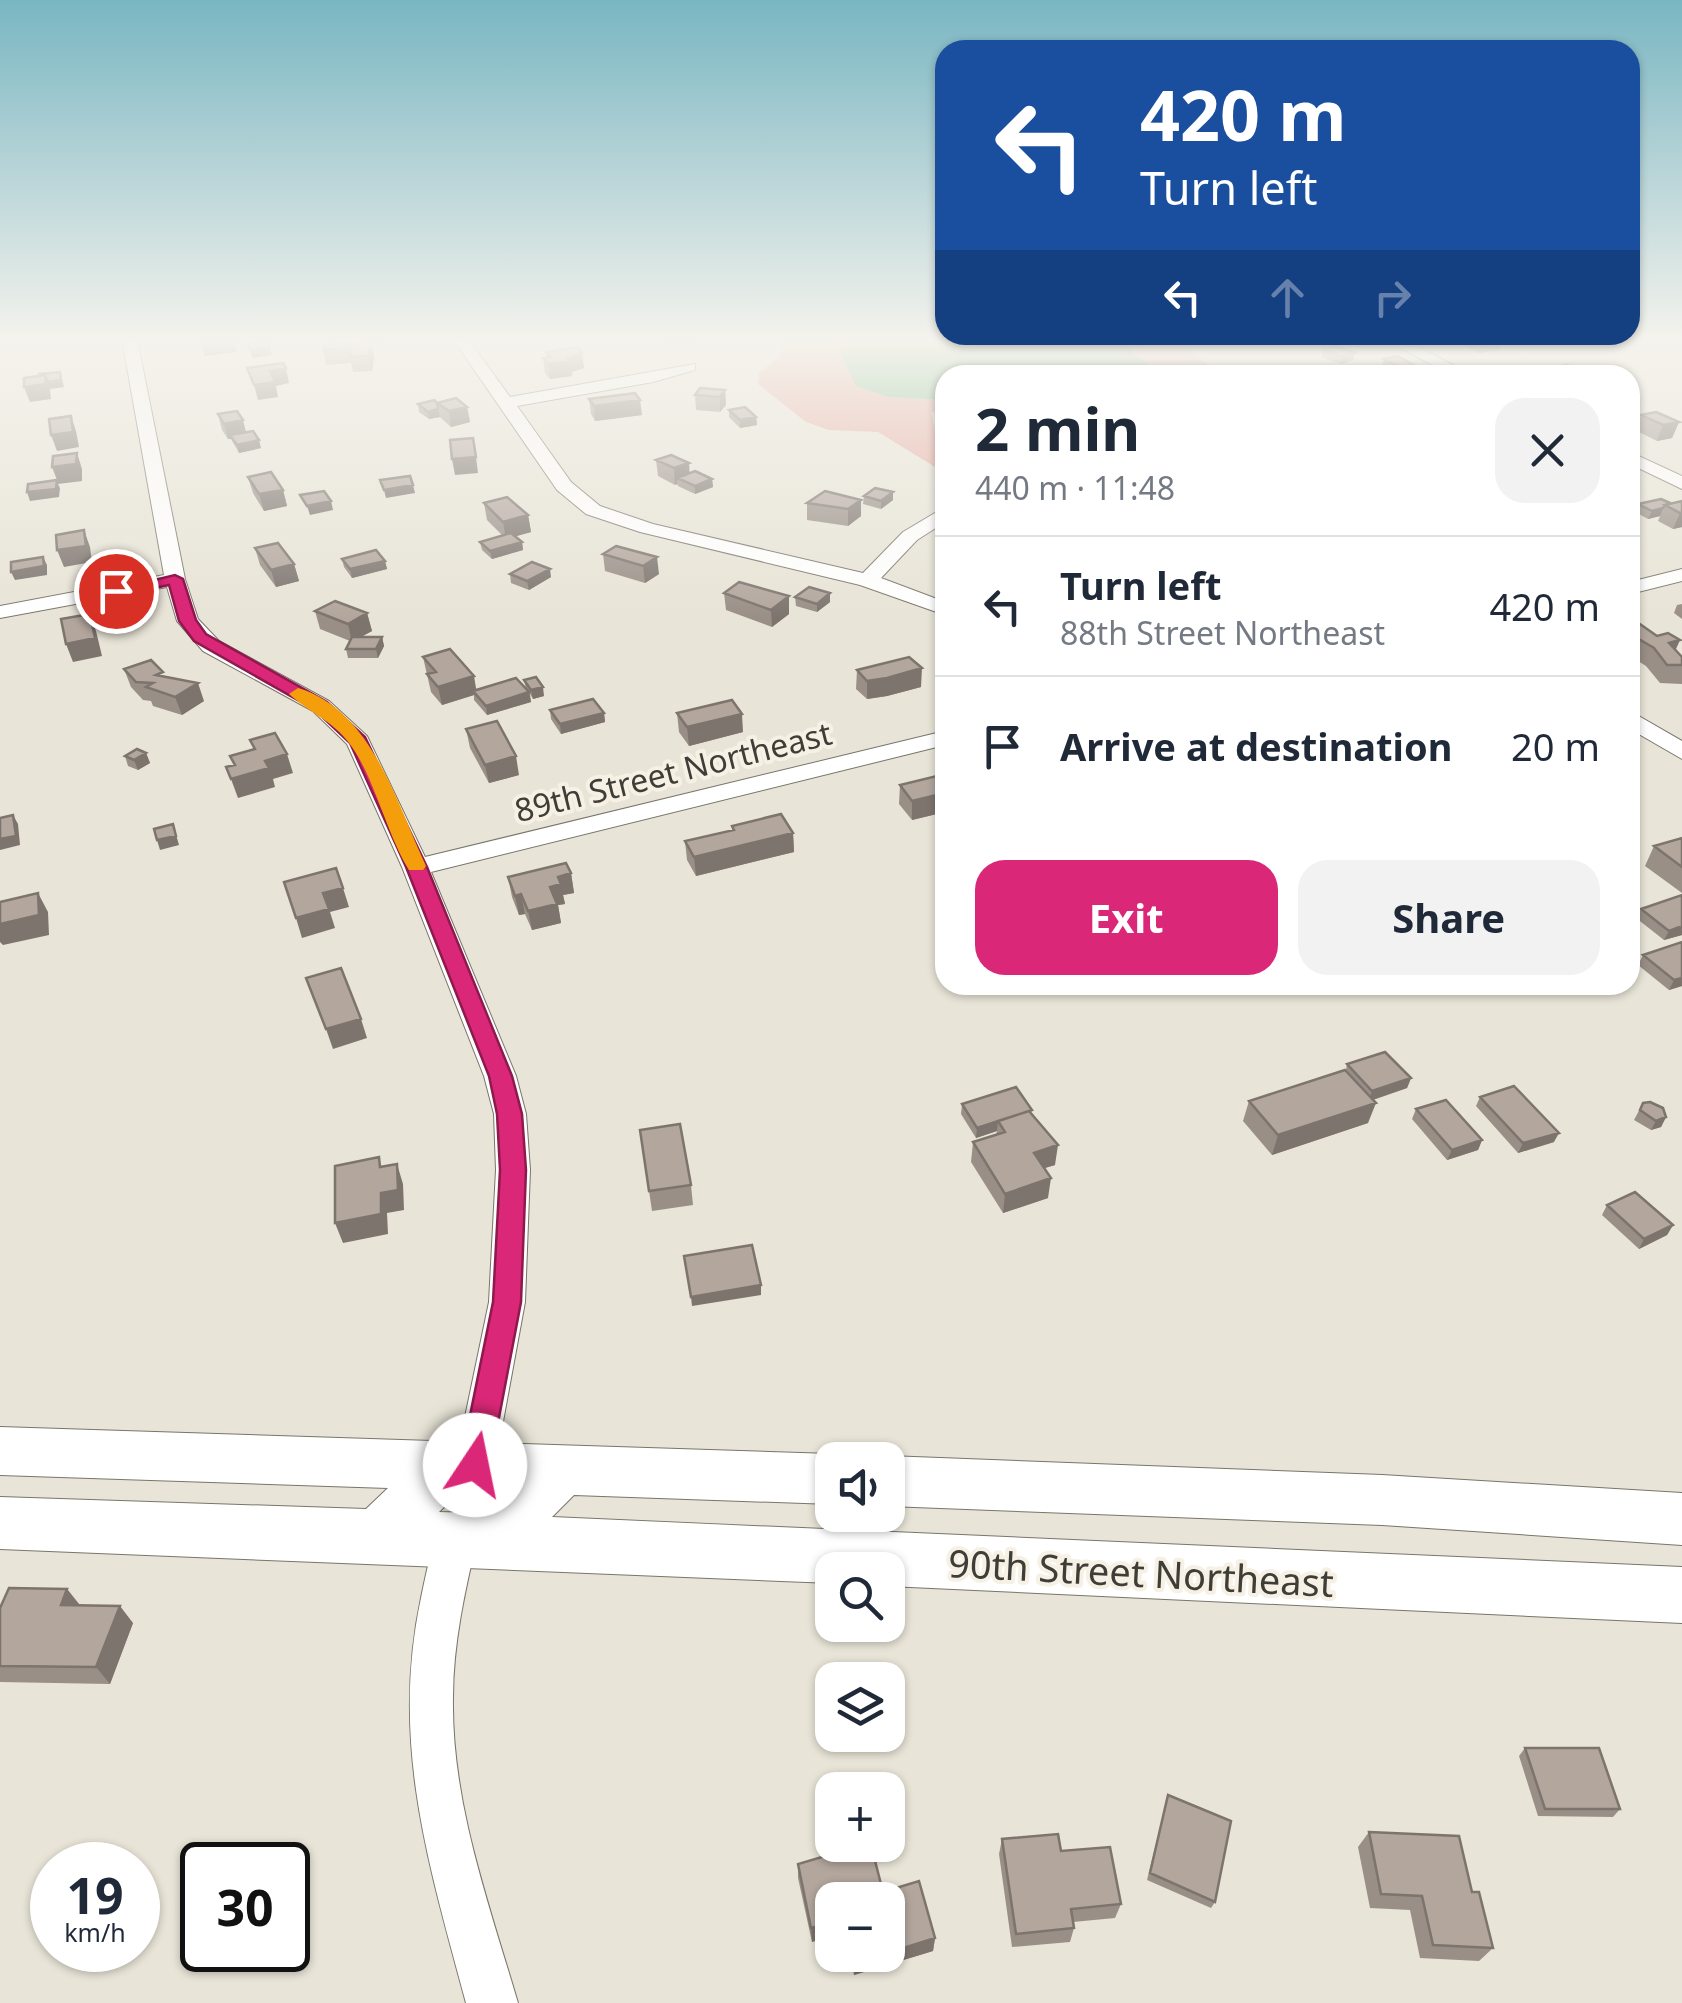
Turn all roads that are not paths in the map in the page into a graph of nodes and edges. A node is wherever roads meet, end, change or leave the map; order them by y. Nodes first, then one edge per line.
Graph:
1 (147, 432) edge
2 (527, 432) edge
3 (1640, 462) edge
4 (1682, 483) edge
5 (935, 519) edge
6 (1682, 576) edge
7 (175, 579) junction
8 (867, 580) junction
9 (1640, 586) edge
10 (935, 606) edge
11 (0, 612) edge
12 (1640, 725) edge
13 (935, 740) edge
14 (1682, 752) edge
15 (416, 867) junction
16 (0, 1451) edge
17 (463, 1464) junction
18 (565, 1468) junction
19 (815, 1478) edge
20 (905, 1482) edge
21 (1682, 1519) edge
22 (0, 1523) edge
23 (376, 1537) junction
24 (472, 1540) junction
25 (1682, 1595) edge
26 (492, 2003) edge

1 - 7 street
2 - 8 street
3 - 4 street
5 - 8 street
6 - 9 street
7 - 11 street
7 - 15 street
8 - 10 street
12 - 14 street
13 - 15 street, 89th Street Northeast
15 - 17 street
16 - 17 main road
17 - 18 main road
17 - 23 main road
18 - 19 main road
18 - 24 main road
20 - 21 main road
22 - 23 main road, 90th Street Northeast
23 - 24 main road, 90th Street Northeast
24 - 25 main road, 90th Street Northeast
24 - 26 street

